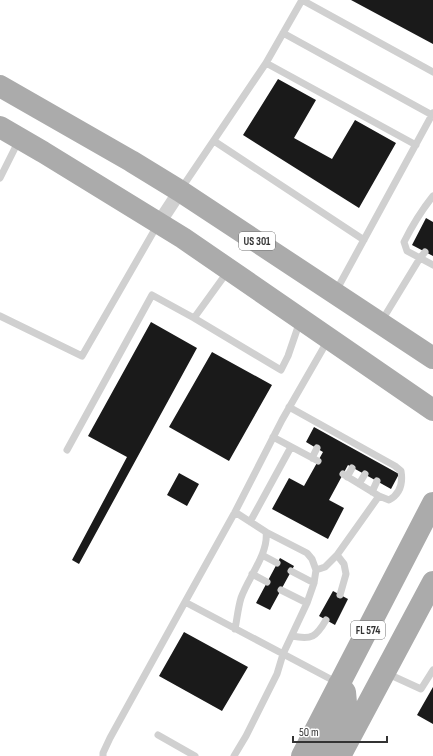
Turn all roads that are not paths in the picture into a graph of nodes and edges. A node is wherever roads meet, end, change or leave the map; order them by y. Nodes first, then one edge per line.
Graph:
1 (302, 0) edge
2 (283, 33) junction
3 (266, 63) junction
4 (433, 72) edge
5 (0, 86) edge
6 (433, 114) edge
7 (0, 127) edge
8 (20, 138) junction
9 (214, 141) junction
10 (416, 145) junction
11 (0, 178) edge
12 (180, 191) junction
13 (432, 198) edge
14 (159, 223) junction
15 (364, 240) junction
16 (422, 255) junction
17 (433, 265) edge
18 (229, 270) junction
19 (335, 293) junction
20 (0, 316) edge
21 (194, 318) junction
22 (301, 319) junction
23 (380, 323) junction
24 (329, 338) junction
25 (433, 358) edge
26 (289, 407) junction
27 (433, 410) edge
28 (273, 437) junction
29 (291, 447) junction
30 (317, 448) dead end
31 (67, 450) dead end
32 (352, 468) dead end
33 (365, 474) dead end
34 (377, 481) dead end
35 (359, 484) junction
36 (375, 494) junction
37 (433, 503) edge
38 (235, 512) junction
39 (250, 522) junction
40 (266, 532) junction
41 (262, 554) junction
42 (337, 555) junction
43 (277, 563) dead end
44 (291, 570) dead end
45 (316, 570) junction
46 (252, 574) junction
47 (267, 582) dead end
48 (433, 582) edge
49 (314, 583) junction
50 (281, 590) dead end
51 (340, 595) dead end
52 (185, 602) junction
53 (308, 604) junction
54 (326, 620) dead end
55 (235, 629) junction
56 (292, 636) junction
57 (283, 654) junction
58 (433, 670) edge
59 (384, 673) junction
60 (339, 684) junction
61 (158, 735) dead end
62 (103, 756) edge
63 (196, 756) edge
64 (234, 756) edge
65 (302, 756) edge
66 (321, 756) edge
67 (340, 756) edge

1 - 2 lane
1 - 4 lane
2 - 3 lane
2 - 6 lane
3 - 9 lane
3 - 10 lane
5 - 12 main road, US 301
6 - 10 lane
7 - 8 main road
8 - 11 lane
8 - 14 main road
9 - 12 lane
9 - 15 lane
10 - 15 lane
12 - 14 street
12 - 19 main road, US 301
13 - 16 lane
14 - 18 main road
14 - 20 lane
15 - 19 lane
16 - 17 lane
16 - 23 lane
18 - 21 lane
18 - 22 main road
19 - 23 main road, US 301
21 - 22 lane
21 - 31 lane
22 - 24 main road
23 - 25 main road, US 301
24 - 26 lane
24 - 27 main road
26 - 28 lane
26 - 36 lane
28 - 29 lane
28 - 38 lane
29 - 30 lane
29 - 39 lane
32 - 35 lane
33 - 35 lane
34 - 36 lane
35 - 36 lane
36 - 42 lane
37 - 60 main road, FL 574
38 - 39 lane
38 - 52 lane
39 - 40 lane
40 - 41 lane
40 - 45 lane
41 - 43 lane
41 - 46 lane
42 - 45 lane
42 - 51 lane
44 - 49 lane
45 - 49 lane
46 - 47 lane
46 - 55 lane
48 - 59 main road, FL 574
49 - 53 lane
50 - 53 lane
52 - 55 lane
52 - 62 lane
53 - 56 lane
54 - 56 lane
55 - 57 lane
56 - 57 lane
57 - 60 lane
57 - 64 lane
58 - 59 lane
59 - 67 main road, FL 574
60 - 65 main road, FL 574
60 - 66 main road
61 - 63 lane

